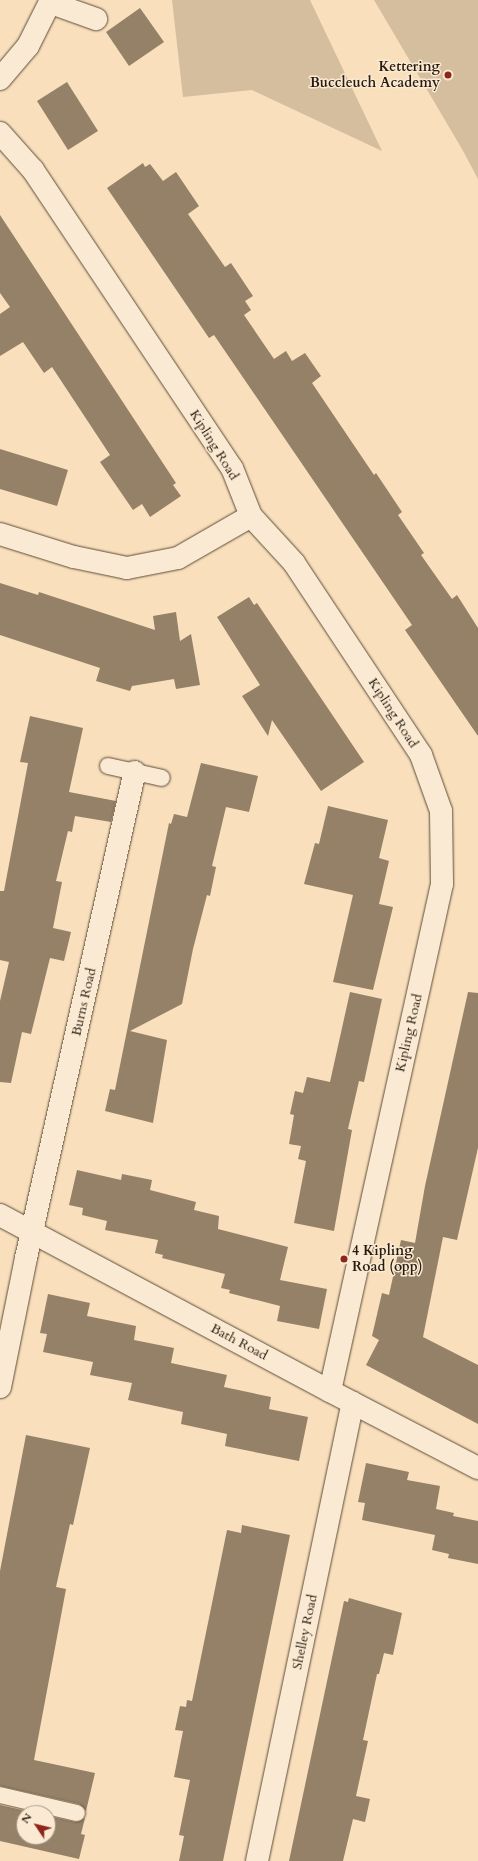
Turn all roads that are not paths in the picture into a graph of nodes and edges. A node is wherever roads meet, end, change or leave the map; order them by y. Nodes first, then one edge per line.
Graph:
1 (51, 2) edge
2 (96, 18) dead end
3 (0, 79) edge
4 (0, 133) edge
5 (251, 516) junction
6 (0, 534) edge
7 (108, 766) dead end
8 (135, 772) junction
9 (162, 778) dead end
10 (0, 1215) edge
11 (32, 1231) junction
12 (0, 1387) edge
13 (330, 1391) junction
14 (353, 1403) junction
15 (478, 1468) edge
16 (0, 1794) edge
17 (77, 1813) dead end
18 (257, 1861) edge

1 - 2 street
1 - 3 street
4 - 5 street, Kipling Road
5 - 6 street
5 - 13 street, Kipling Road
7 - 8 lane
8 - 9 lane
8 - 11 street, Burns Road
10 - 11 street, Bath Road
11 - 12 street, Burns Road
11 - 13 street, Bath Road
13 - 14 street, Bath Road
14 - 15 street, Bath Road
14 - 18 street, Shelley Road
16 - 17 lane

